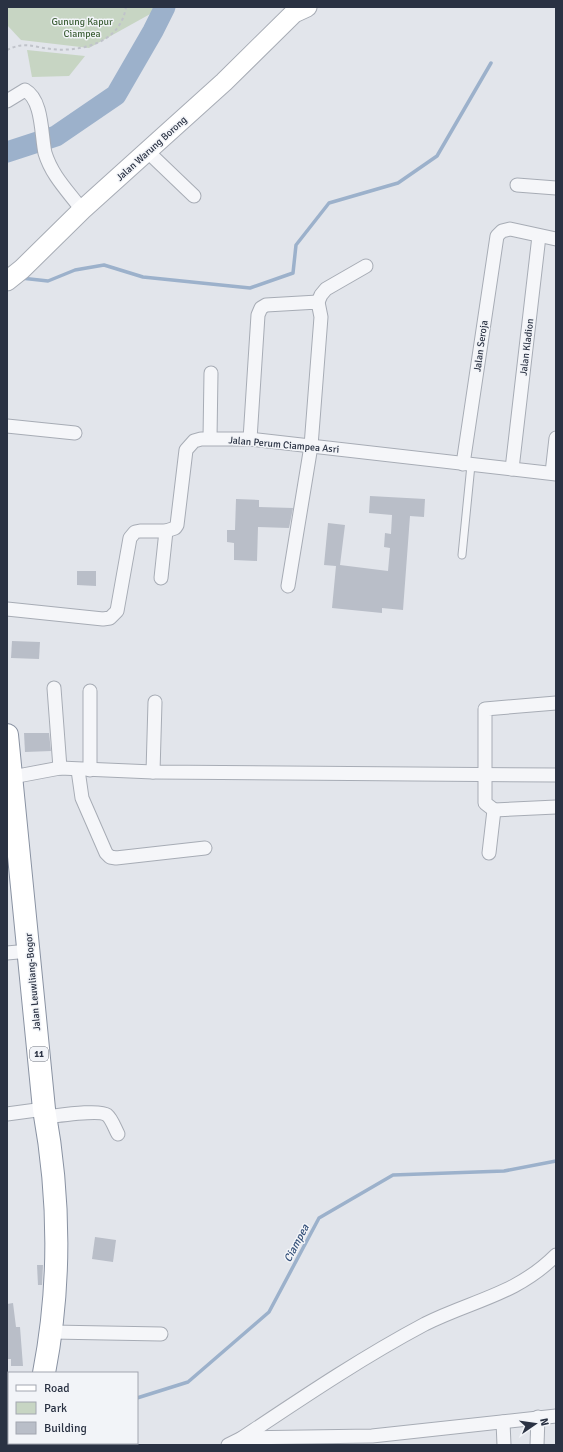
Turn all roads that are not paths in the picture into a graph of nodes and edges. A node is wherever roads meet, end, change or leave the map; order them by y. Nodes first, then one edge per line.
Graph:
1 (300, 9) edge
2 (7, 101) edge
3 (148, 151) junction
4 (517, 185) dead end
5 (556, 188) edge
6 (194, 196) dead end
7 (82, 210) junction
8 (539, 236) junction
9 (556, 239) edge
10 (366, 266) dead end
11 (7, 281) edge
12 (318, 302) junction
13 (211, 373) dead end
14 (7, 426) edge
15 (75, 433) dead end
16 (210, 438) junction
17 (556, 438) edge
18 (250, 439) junction
19 (311, 446) junction
20 (467, 464) junction
21 (512, 464) junction
22 (554, 474) edge
23 (166, 532) junction
24 (462, 555) dead end
25 (161, 578) dead end
26 (288, 586) dead end
27 (7, 609) edge
28 (54, 688) dead end
29 (90, 691) dead end
30 (155, 702) dead end
31 (556, 703) edge
32 (7, 734) edge
33 (60, 768) junction
34 (84, 770) junction
35 (153, 772) junction
36 (484, 776) junction
37 (556, 776) edge
38 (9, 778) edge
39 (556, 807) edge
40 (494, 810) junction
41 (205, 848) dead end
42 (489, 853) dead end
43 (29, 951) junction
44 (7, 953) edge
45 (45, 1113) junction
46 (7, 1114) edge
47 (118, 1134) dead end
48 (556, 1255) edge
49 (52, 1332) junction
50 (161, 1334) dead end
51 (44, 1372) edge
52 (556, 1416) edge
53 (538, 1417) junction
54 (503, 1422) junction
55 (242, 1438) junction
56 (228, 1445) edge
57 (504, 1445) edge
58 (537, 1445) edge

1 - 3 main road, Jalan Warung Borong
2 - 7 street
3 - 6 street
3 - 7 main road, Jalan Warung Borong
4 - 5 street
7 - 11 main road, Jalan Warung Borong
8 - 9 street
8 - 20 street, Jalan Seroja
8 - 21 street, Jalan Kladion
10 - 12 street
12 - 18 street
12 - 19 street
13 - 16 street
14 - 15 street
16 - 18 street, Jalan Perum Ciampea Asri
16 - 23 street, Jalan Perum Ciampea Asri
17 - 22 street
18 - 19 street, Jalan Perum Ciampea Asri
19 - 20 street, Jalan Perum Ciampea Asri
19 - 26 street
20 - 21 street, Jalan Perum Ciampea Asri
20 - 24 lane
21 - 22 street, Jalan Perum Ciampea Asri
23 - 25 street
23 - 27 street
28 - 33 street
29 - 34 street
30 - 35 street
31 - 36 street
32 - 38 highway, Jalan Leuwliang-Bogor / 11
33 - 34 street
33 - 38 street
34 - 35 street
34 - 41 street
35 - 36 street
36 - 37 street
36 - 40 street
38 - 43 highway, Jalan Leuwliang-Bogor / 11
39 - 40 street
40 - 42 street
43 - 44 street
43 - 45 highway, Jalan Leuwliang-Bogor / 11
45 - 46 street
45 - 47 street
45 - 49 highway, Jalan Leuwliang-Bogor / 11
48 - 55 street
49 - 50 street
49 - 51 highway, Jalan Leuwliang-Bogor / 11
52 - 53 street
53 - 54 street
53 - 58 street
54 - 55 street
54 - 57 street
55 - 56 street

